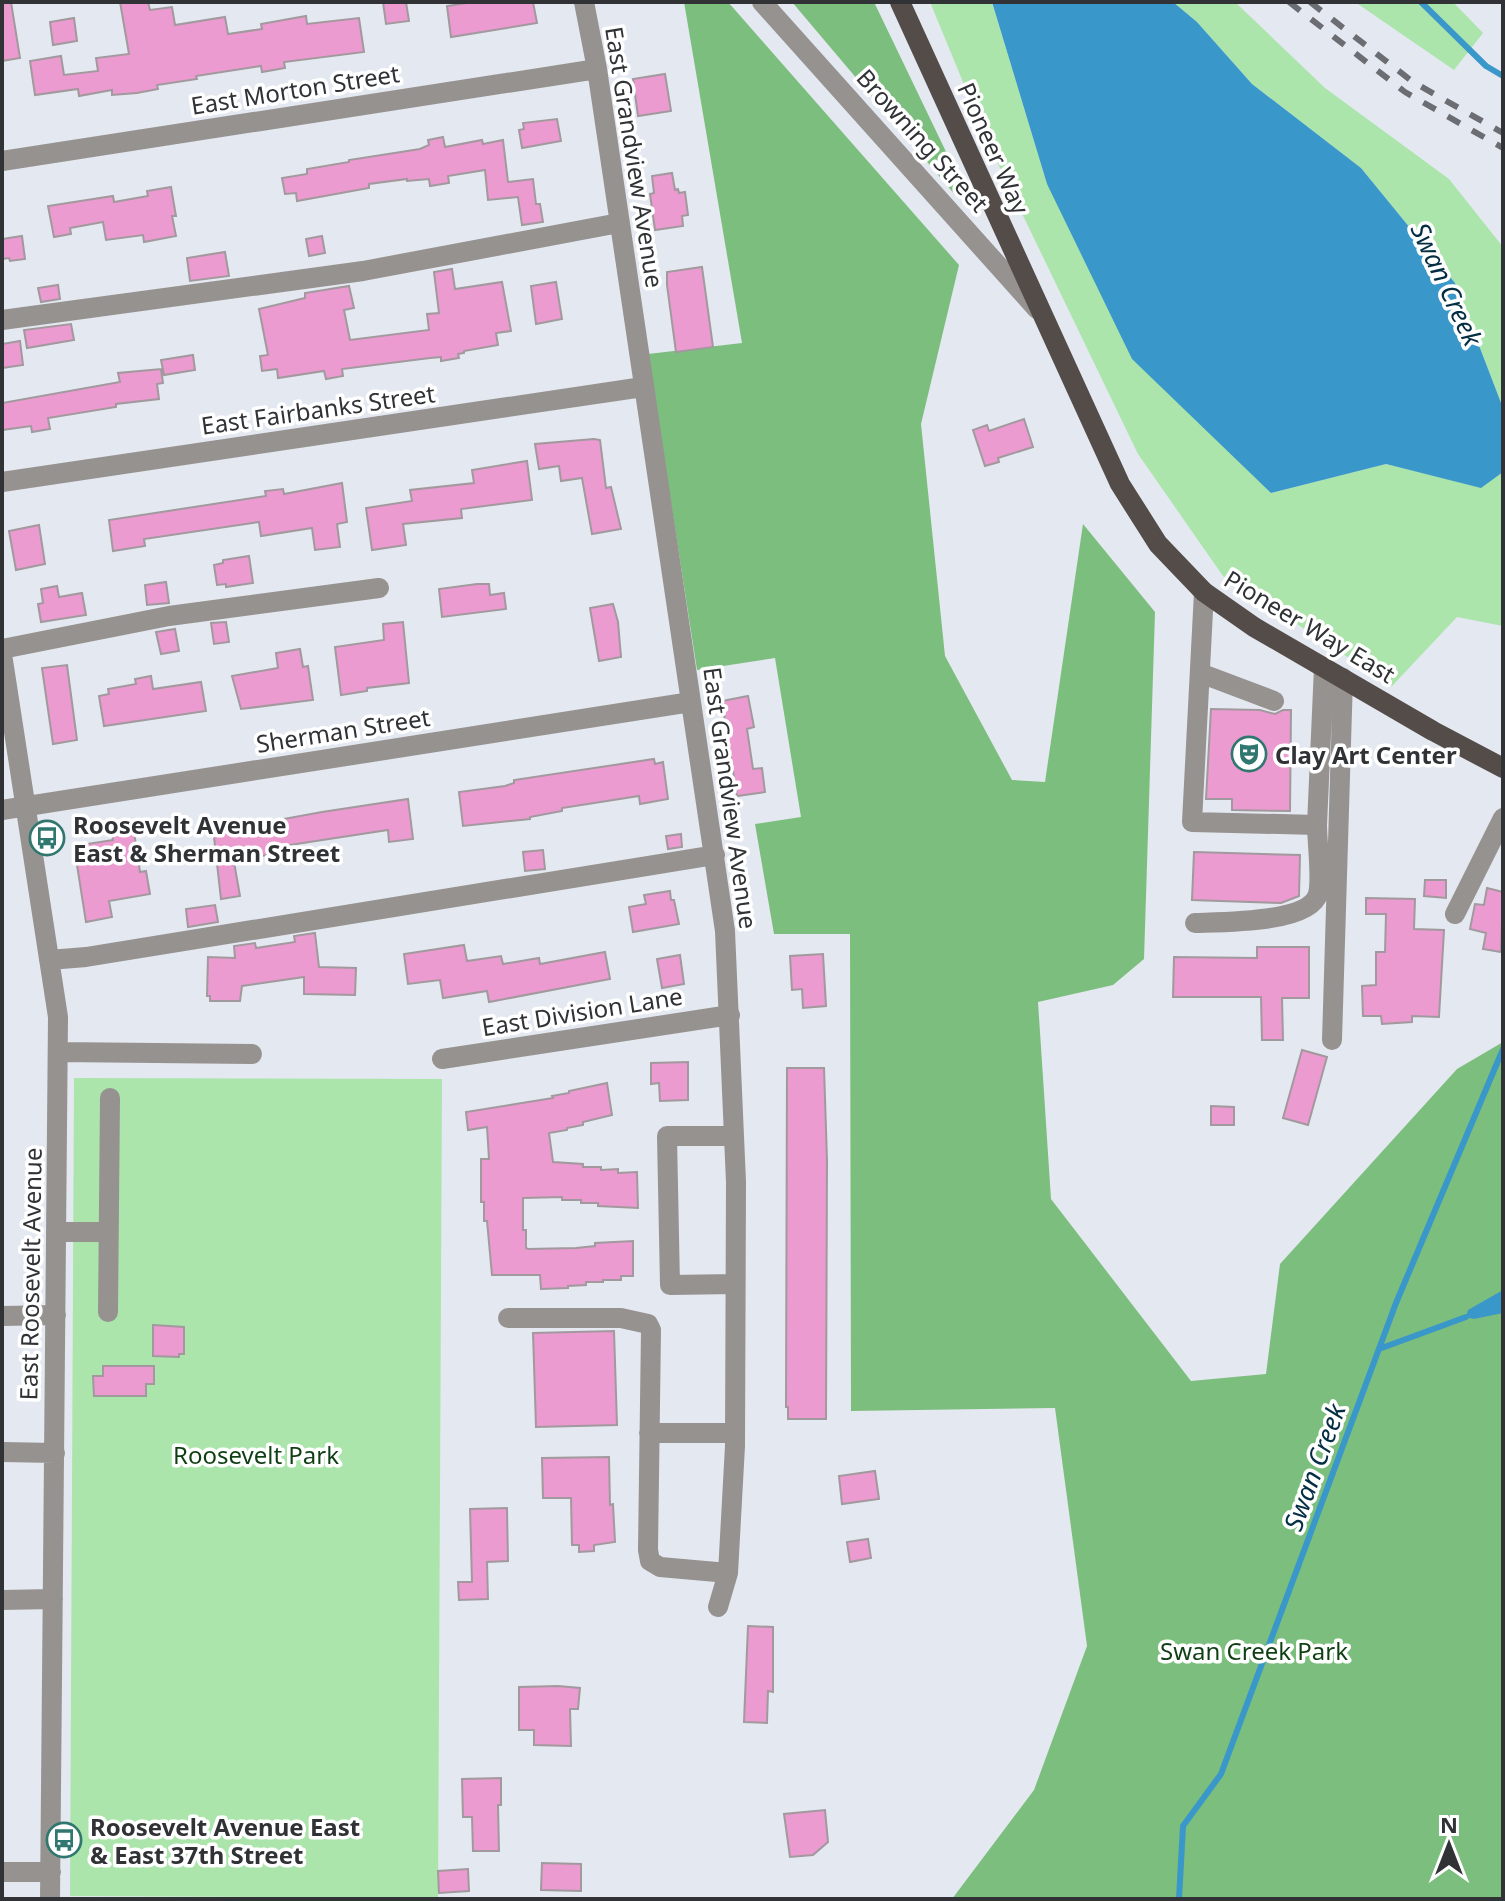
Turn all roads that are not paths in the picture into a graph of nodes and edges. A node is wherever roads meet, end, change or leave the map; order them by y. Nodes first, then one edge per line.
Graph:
1 (584, 2) edge
2 (762, 2) edge
3 (900, 2) edge
4 (597, 69) junction
5 (2, 161) edge
6 (619, 223) junction
7 (1042, 315) junction
8 (2, 320) edge
9 (643, 387) junction
10 (2, 482) edge
11 (379, 588) dead end
12 (1204, 592) junction
13 (2, 651) edge
14 (1324, 667) junction
15 (1200, 673) junction
16 (1343, 678) junction
17 (1274, 701) dead end
18 (691, 702) junction
19 (1503, 768) edge
20 (25, 807) junction
21 (2, 810) edge
22 (1503, 818) edge
23 (1317, 825) junction
24 (715, 855) junction
25 (1455, 914) dead end
26 (1195, 923) dead end
27 (49, 960) junction
28 (730, 1015) junction
29 (1332, 1040) dead end
30 (58, 1052) junction
31 (252, 1054) dead end
32 (442, 1059) dead end
33 (110, 1098) dead end
34 (734, 1136) junction
35 (57, 1232) junction
36 (108, 1232) junction
37 (735, 1284) junction
38 (108, 1312) dead end
39 (56, 1315) junction
40 (2, 1316) edge
41 (508, 1318) dead end
42 (649, 1433) junction
43 (734, 1433) junction
44 (2, 1452) edge
45 (55, 1453) junction
46 (728, 1573) junction
47 (53, 1599) junction
48 (2, 1600) edge
49 (718, 1607) dead end
50 (2, 1872) edge
51 (51, 1872) junction
52 (50, 1899) edge

1 - 4 street, East Grandview Avenue
2 - 7 street, Browning Street
3 - 7 main road, Pioneer Way
4 - 5 street, East Morton Street
4 - 6 street, East Grandview Avenue
6 - 8 street
6 - 9 street, East Grandview Avenue
7 - 12 main road, Pioneer Way East
9 - 10 street, East Fairbanks Street
9 - 18 street, East Grandview Avenue
11 - 13 street
12 - 14 main road, Pioneer Way East
12 - 15 street
13 - 20 street, East Roosevelt Avenue
14 - 16 main road, Pioneer Way East
14 - 23 street
15 - 17 street
15 - 23 street
16 - 19 main road, Pioneer Way East
16 - 29 street
18 - 20 street, Sherman Street
18 - 24 street, East Grandview Avenue
20 - 21 street, Sherman Street
20 - 27 street, East Roosevelt Avenue
22 - 25 street
23 - 26 street
24 - 27 street
24 - 28 street, East Grandview Avenue
27 - 30 street, East Roosevelt Avenue
28 - 32 street, East Division Lane
28 - 34 street, East Grandview Avenue
30 - 31 street
30 - 35 street, East Roosevelt Avenue
33 - 36 street
34 - 37 street, East Grandview Avenue
34 - 37 street
35 - 36 street
35 - 39 street, East Roosevelt Avenue
36 - 38 street
37 - 43 street, East Grandview Avenue
39 - 40 street
39 - 45 street, East Roosevelt Avenue
41 - 42 street
42 - 43 street
42 - 46 street
43 - 46 street, East Grandview Avenue
44 - 45 street
45 - 47 street, East Roosevelt Avenue
46 - 49 street, East Grandview Avenue
47 - 48 street
47 - 51 street, East Roosevelt Avenue
50 - 51 street
51 - 52 street, East Roosevelt Avenue

